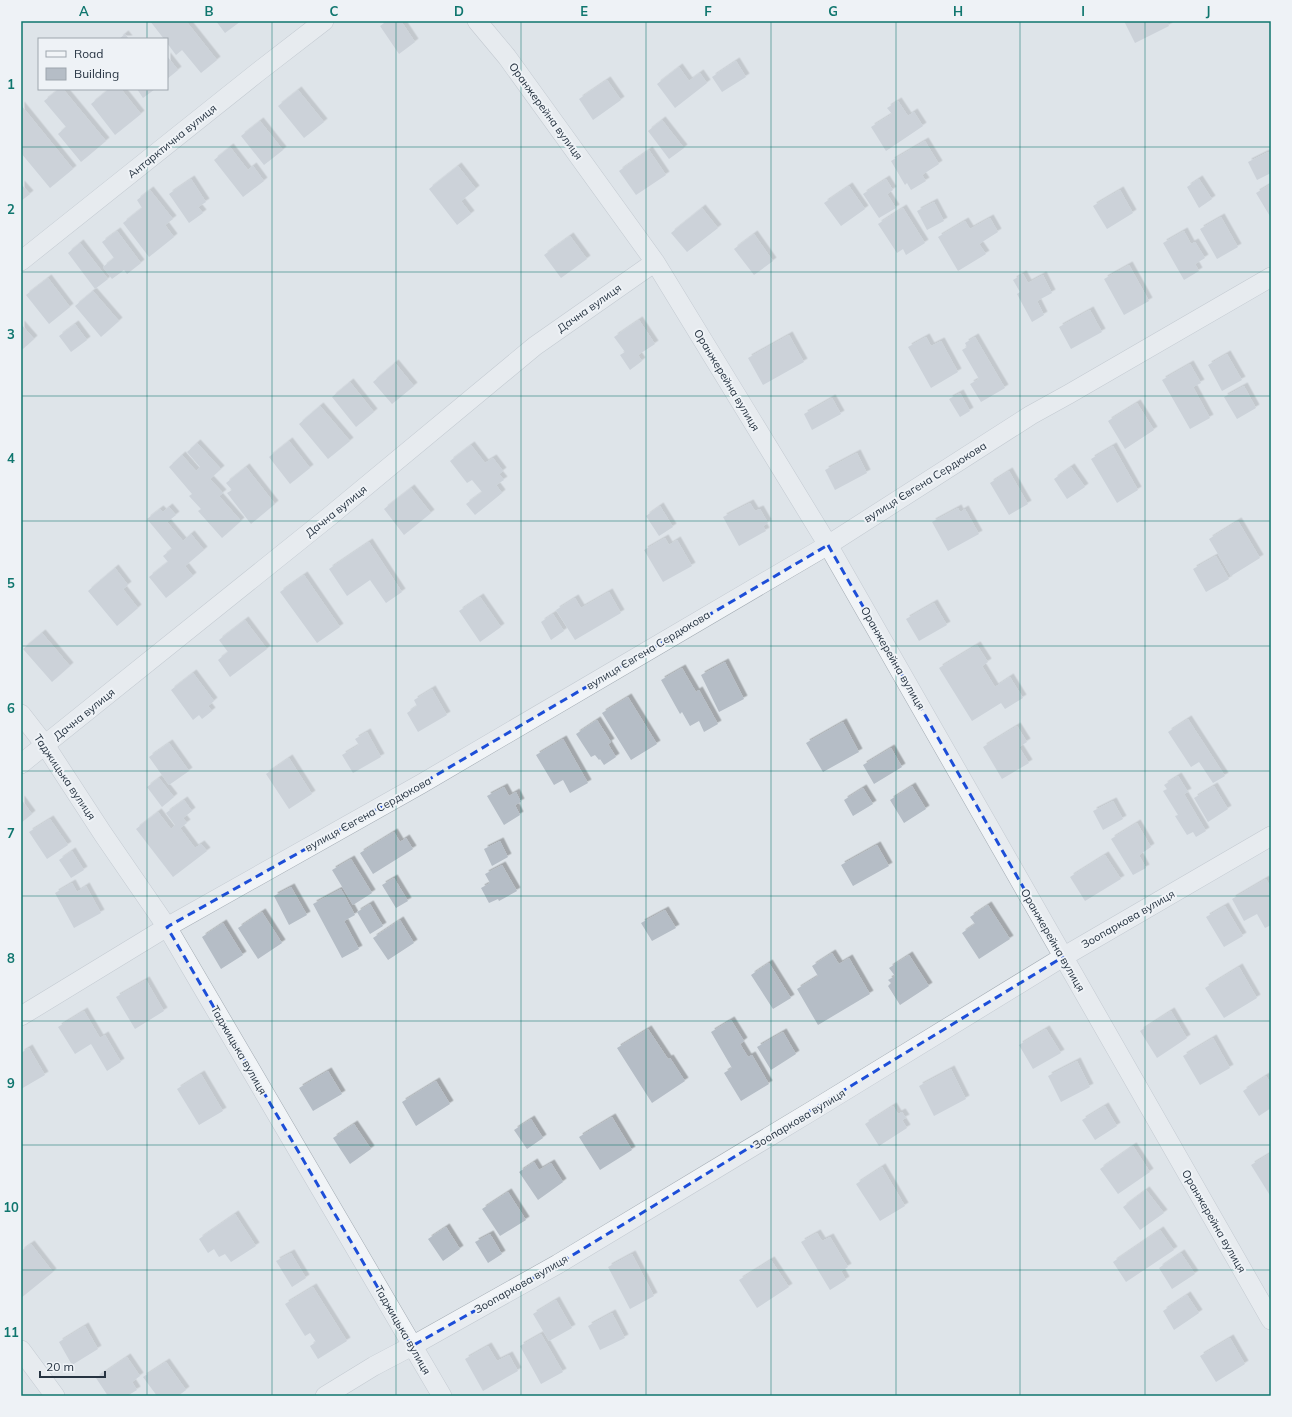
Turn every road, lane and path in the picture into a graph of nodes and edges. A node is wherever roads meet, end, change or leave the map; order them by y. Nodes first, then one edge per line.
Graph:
1 (324, 21) edge
2 (476, 21) edge
3 (21, 261) edge
4 (655, 262) junction
5 (1271, 277) edge
6 (828, 544) junction
7 (21, 714) edge
8 (45, 745) junction
9 (21, 764) edge
10 (1271, 836) edge
11 (167, 927) junction
12 (1063, 957) junction
13 (21, 1016) edge
14 (1271, 1320) edge
15 (412, 1346) junction
16 (21, 1350) edge
17 (55, 1396) edge
18 (325, 1396) edge
19 (442, 1396) edge

1 - 3 street, Антарктична вулиця
2 - 4 street, Оранжерейна вулиця
4 - 6 street, Оранжерейна вулиця
4 - 8 street, Дачна вулиця
5 - 6 street, вулиця Євгена Сердюкова
6 - 11 street, вулиця Євгена Сердюкова
6 - 12 street, Оранжерейна вулиця
7 - 8 street, Таджицька вулиця
8 - 9 street, Дачна вулиця
8 - 11 street, Таджицька вулиця
10 - 12 street, Зоопаркова вулиця
11 - 13 street, вулиця Євгена Сердюкова
11 - 15 street, Таджицька вулиця
12 - 14 street, Оранжерейна вулиця
12 - 15 street, Зоопаркова вулиця
15 - 18 street, Зоопаркова вулиця
15 - 19 street, Таджицька вулиця
16 - 17 street

